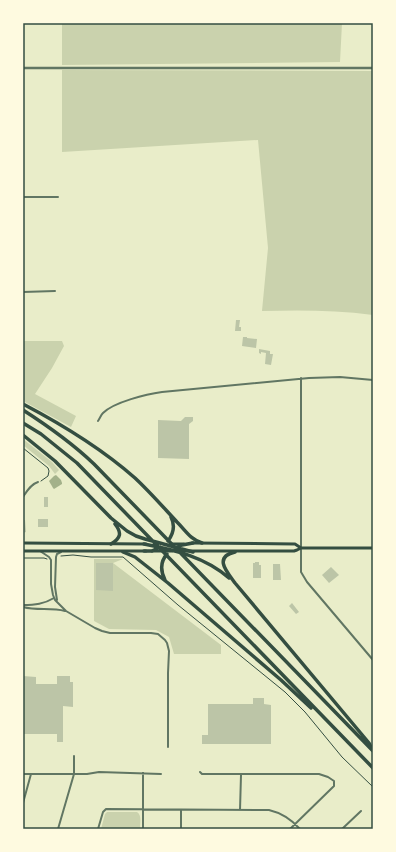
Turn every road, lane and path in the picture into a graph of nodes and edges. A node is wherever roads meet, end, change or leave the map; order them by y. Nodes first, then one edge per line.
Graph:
1 (23, 68) edge
2 (373, 68) edge
3 (23, 197) edge
4 (58, 197) dead end
5 (55, 291) dead end
6 (23, 292) edge
7 (301, 378) junction
8 (373, 380) edge
9 (23, 404) edge
10 (23, 410) edge
11 (98, 421) dead end
12 (23, 424) edge
13 (23, 435) edge
14 (23, 448) edge
15 (38, 482) joint
16 (23, 497) edge
17 (169, 514) junction
18 (111, 518) junction
19 (23, 543) edge
20 (111, 544) junction
21 (144, 544) junction
22 (164, 544) junction
23 (193, 544) junction
24 (202, 544) junction
25 (160, 547) junction
26 (301, 548) junction
27 (373, 548) edge
28 (176, 549) junction
29 (23, 551) edge
30 (40, 551) junction
31 (62, 551) junction
32 (144, 551) junction
33 (170, 551) junction
34 (122, 552) junction
35 (193, 552) joint
36 (235, 552) junction
37 (56, 556) junction
38 (49, 557) junction
39 (23, 558) edge
40 (168, 583) junction
41 (235, 583) junction
42 (55, 597) junction
43 (23, 606) edge
44 (66, 611) junction
45 (373, 660) edge
46 (168, 747) dead end
47 (354, 748) junction
48 (373, 750) edge
49 (74, 756) dead end
50 (373, 768) edge
51 (200, 772) dead end
52 (143, 773) junction
53 (23, 774) edge
54 (31, 774) junction
55 (74, 774) junction
56 (161, 774) dead end
57 (241, 774) junction
58 (373, 787) edge
59 (23, 803) edge
60 (143, 809) junction
61 (181, 810) junction
62 (240, 810) junction
63 (361, 811) dead end
64 (295, 824) junction
65 (58, 829) edge
66 (98, 829) edge
67 (143, 829) edge
68 (181, 829) edge
69 (290, 829) edge
70 (300, 829) edge
71 (342, 829) edge

1 - 2 street
3 - 4 street
5 - 6 street
7 - 8 street
7 - 11 street
7 - 26 street
9 - 17 highway
10 - 48 highway
12 - 47 highway
13 - 18 highway
14 - 15 path
15 - 16 street
17 - 22 highway
17 - 24 highway
18 - 20 highway
18 - 22 highway
19 - 20 main road
20 - 21 main road
21 - 22 main road
21 - 25 highway
22 - 23 main road
22 - 25 highway
22 - 28 highway
23 - 24 main road
23 - 28 highway
24 - 26 main road
25 - 32 highway
25 - 33 highway
26 - 27 main road
26 - 36 main road
26 - 45 street
28 - 33 highway
28 - 35 highway
28 - 41 highway
29 - 30 main road
30 - 31 main road
30 - 38 street
31 - 34 main road
31 - 37 street
32 - 33 main road
32 - 34 main road
33 - 40 highway
34 - 40 highway
35 - 36 main road
36 - 41 highway
37 - 42 street
37 - 58 path
38 - 39 path
38 - 42 street
40 - 47 highway
41 - 48 highway
42 - 43 street
42 - 44 street
43 - 44 street
44 - 46 street
47 - 50 highway
49 - 55 street
51 - 57 street
52 - 55 street
52 - 56 street
52 - 60 street
53 - 54 street
54 - 55 street
54 - 59 street
55 - 65 street
57 - 62 street
57 - 64 street
60 - 61 street
60 - 66 street
60 - 67 street
61 - 62 street
61 - 68 street
62 - 64 street
63 - 71 street
64 - 69 street
64 - 70 street

